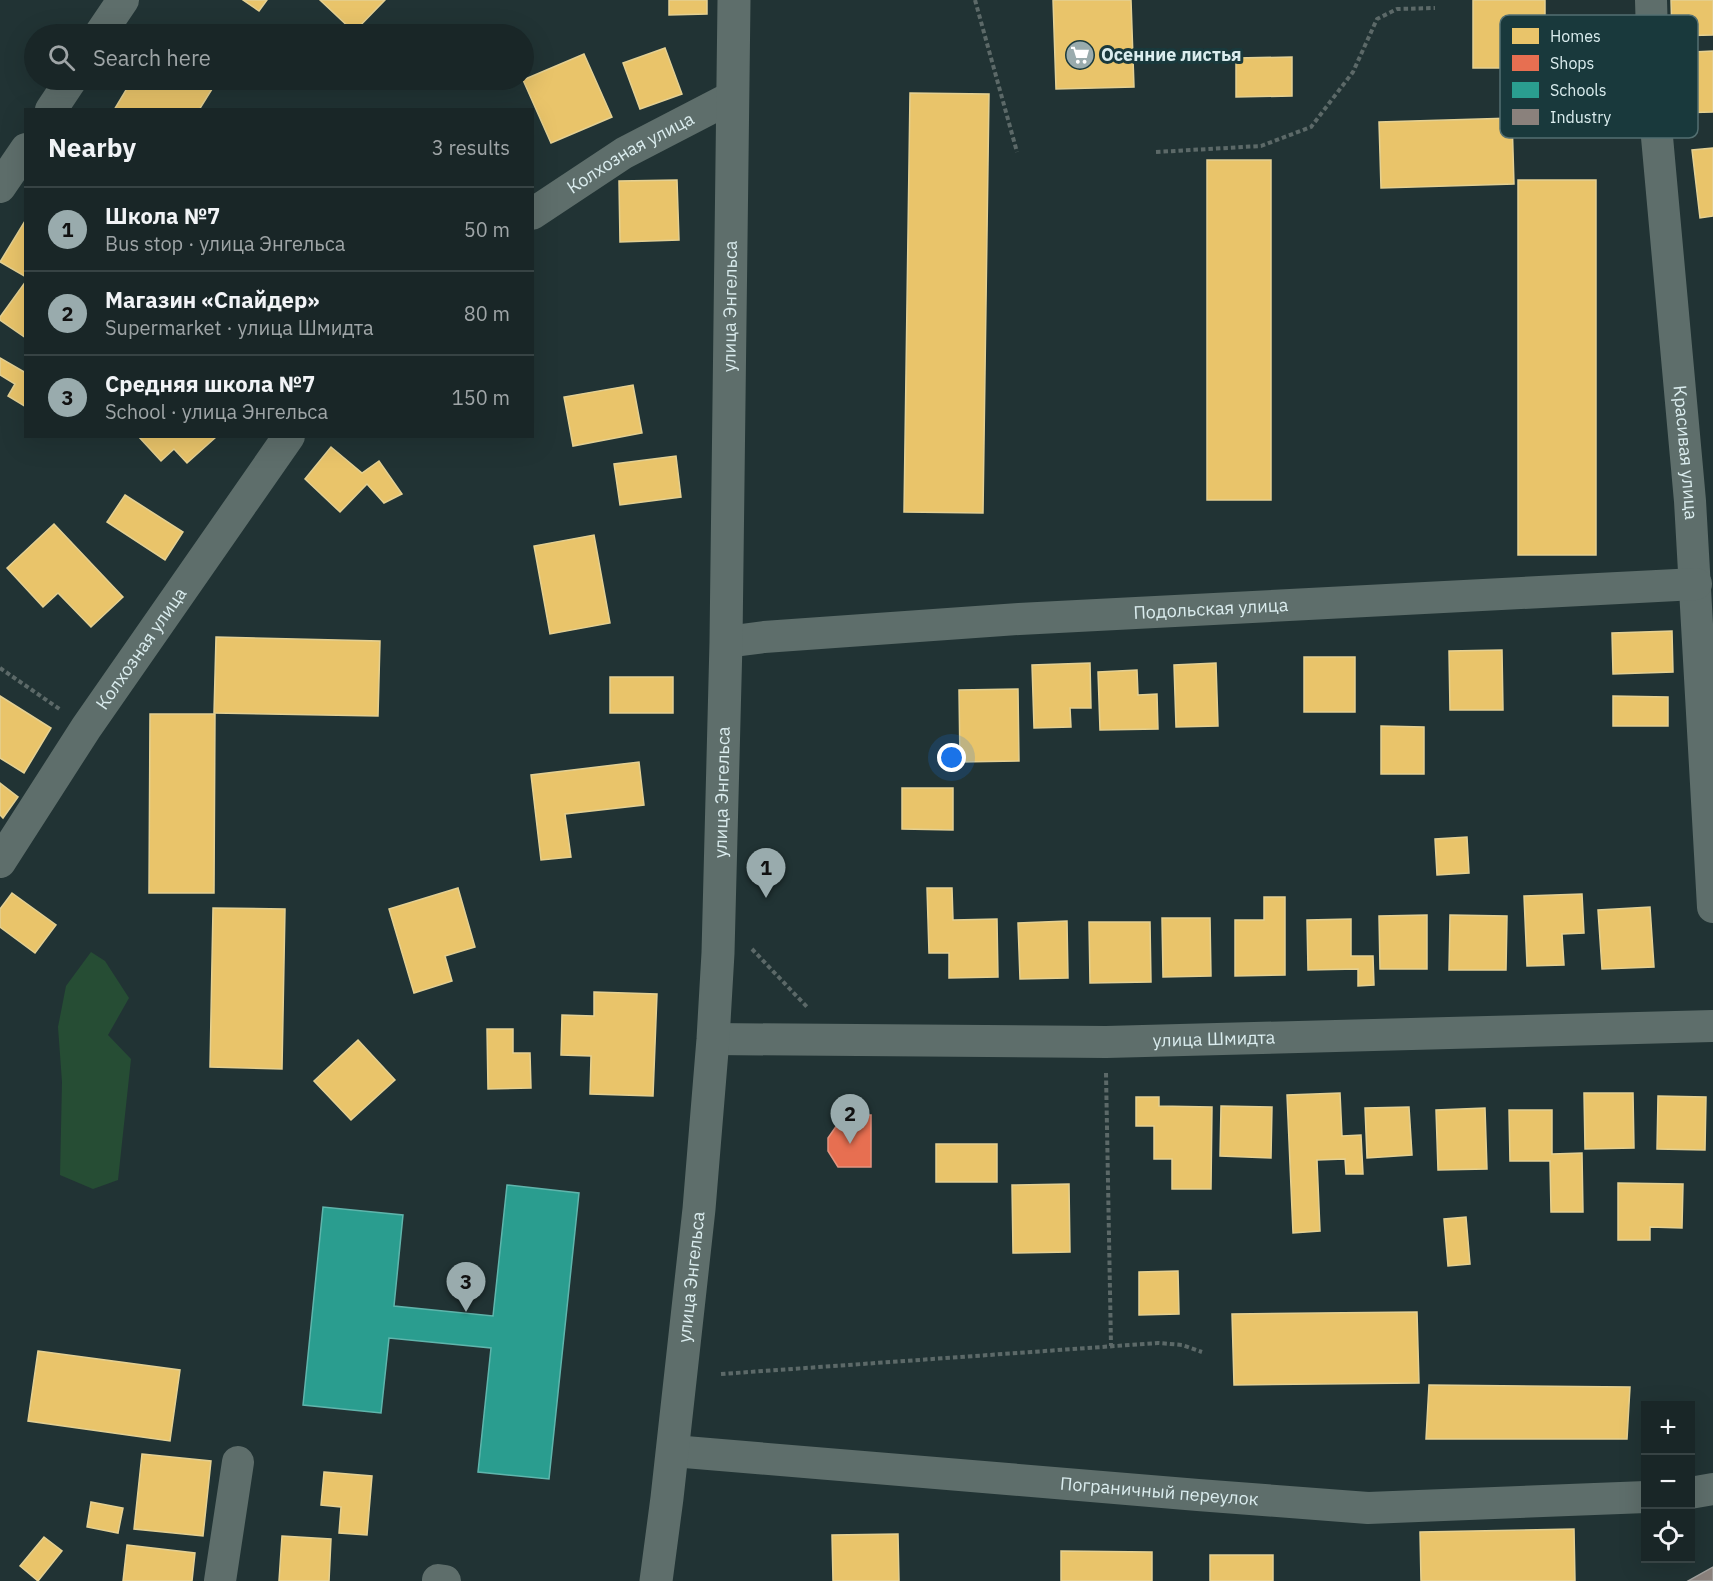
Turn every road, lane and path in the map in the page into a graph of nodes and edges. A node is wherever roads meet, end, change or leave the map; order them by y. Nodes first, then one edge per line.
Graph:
1 (123, 0) edge
2 (734, 0) edge
3 (975, 0) edge
4 (1651, 0) edge
5 (1434, 8) dead end
6 (1651, 15) edge
7 (107, 24) edge
8 (64, 90) edge
9 (732, 98) junction
10 (52, 108) edge
11 (1657, 138) edge
12 (24, 152) edge
13 (1017, 152) dead end
14 (1156, 152) dead end
15 (0, 187) edge
16 (534, 213) edge
17 (288, 438) edge
18 (1696, 584) junction
19 (726, 642) junction
20 (0, 668) edge
21 (86, 728) junction
22 (0, 862) edge
23 (719, 906) junction
24 (1713, 908) edge
25 (1713, 1026) edge
26 (714, 1039) junction
27 (838, 1040) junction
28 (1106, 1042) junction
29 (1111, 1346) junction
30 (1202, 1352) dead end
31 (721, 1374) dead end
32 (673, 1450) junction
33 (238, 1462) dead end
34 (1713, 1490) edge
35 (1695, 1492) edge
36 (1641, 1497) edge
37 (438, 1580) edge
38 (220, 1581) edge
39 (445, 1581) edge
40 (656, 1581) edge

1 - 7 street
2 - 9 street, улица Энгельса
3 - 13 path
4 - 6 street, Красивая улица
5 - 14 path
8 - 10 street
9 - 16 street, Колхозная улица
9 - 19 street, улица Энгельса
11 - 18 street, Красивая улица
12 - 15 street
17 - 21 street, Колхозная улица
18 - 19 street, Подольская улица
18 - 24 street, Красивая улица
19 - 23 street, улица Энгельса
20 - 21 path
21 - 22 street, Колхозная улица
23 - 26 street, улица Энгельса
23 - 27 path
25 - 28 street, улица Шмидта
26 - 27 street, улица Шмидта
26 - 32 street, улица Энгельса
27 - 28 street, улица Шмидта
28 - 29 path
29 - 30 path
29 - 31 path
32 - 36 street, Пограничный переулок
32 - 40 street, улица Энгельса
33 - 38 street
34 - 35 street
37 - 39 street

